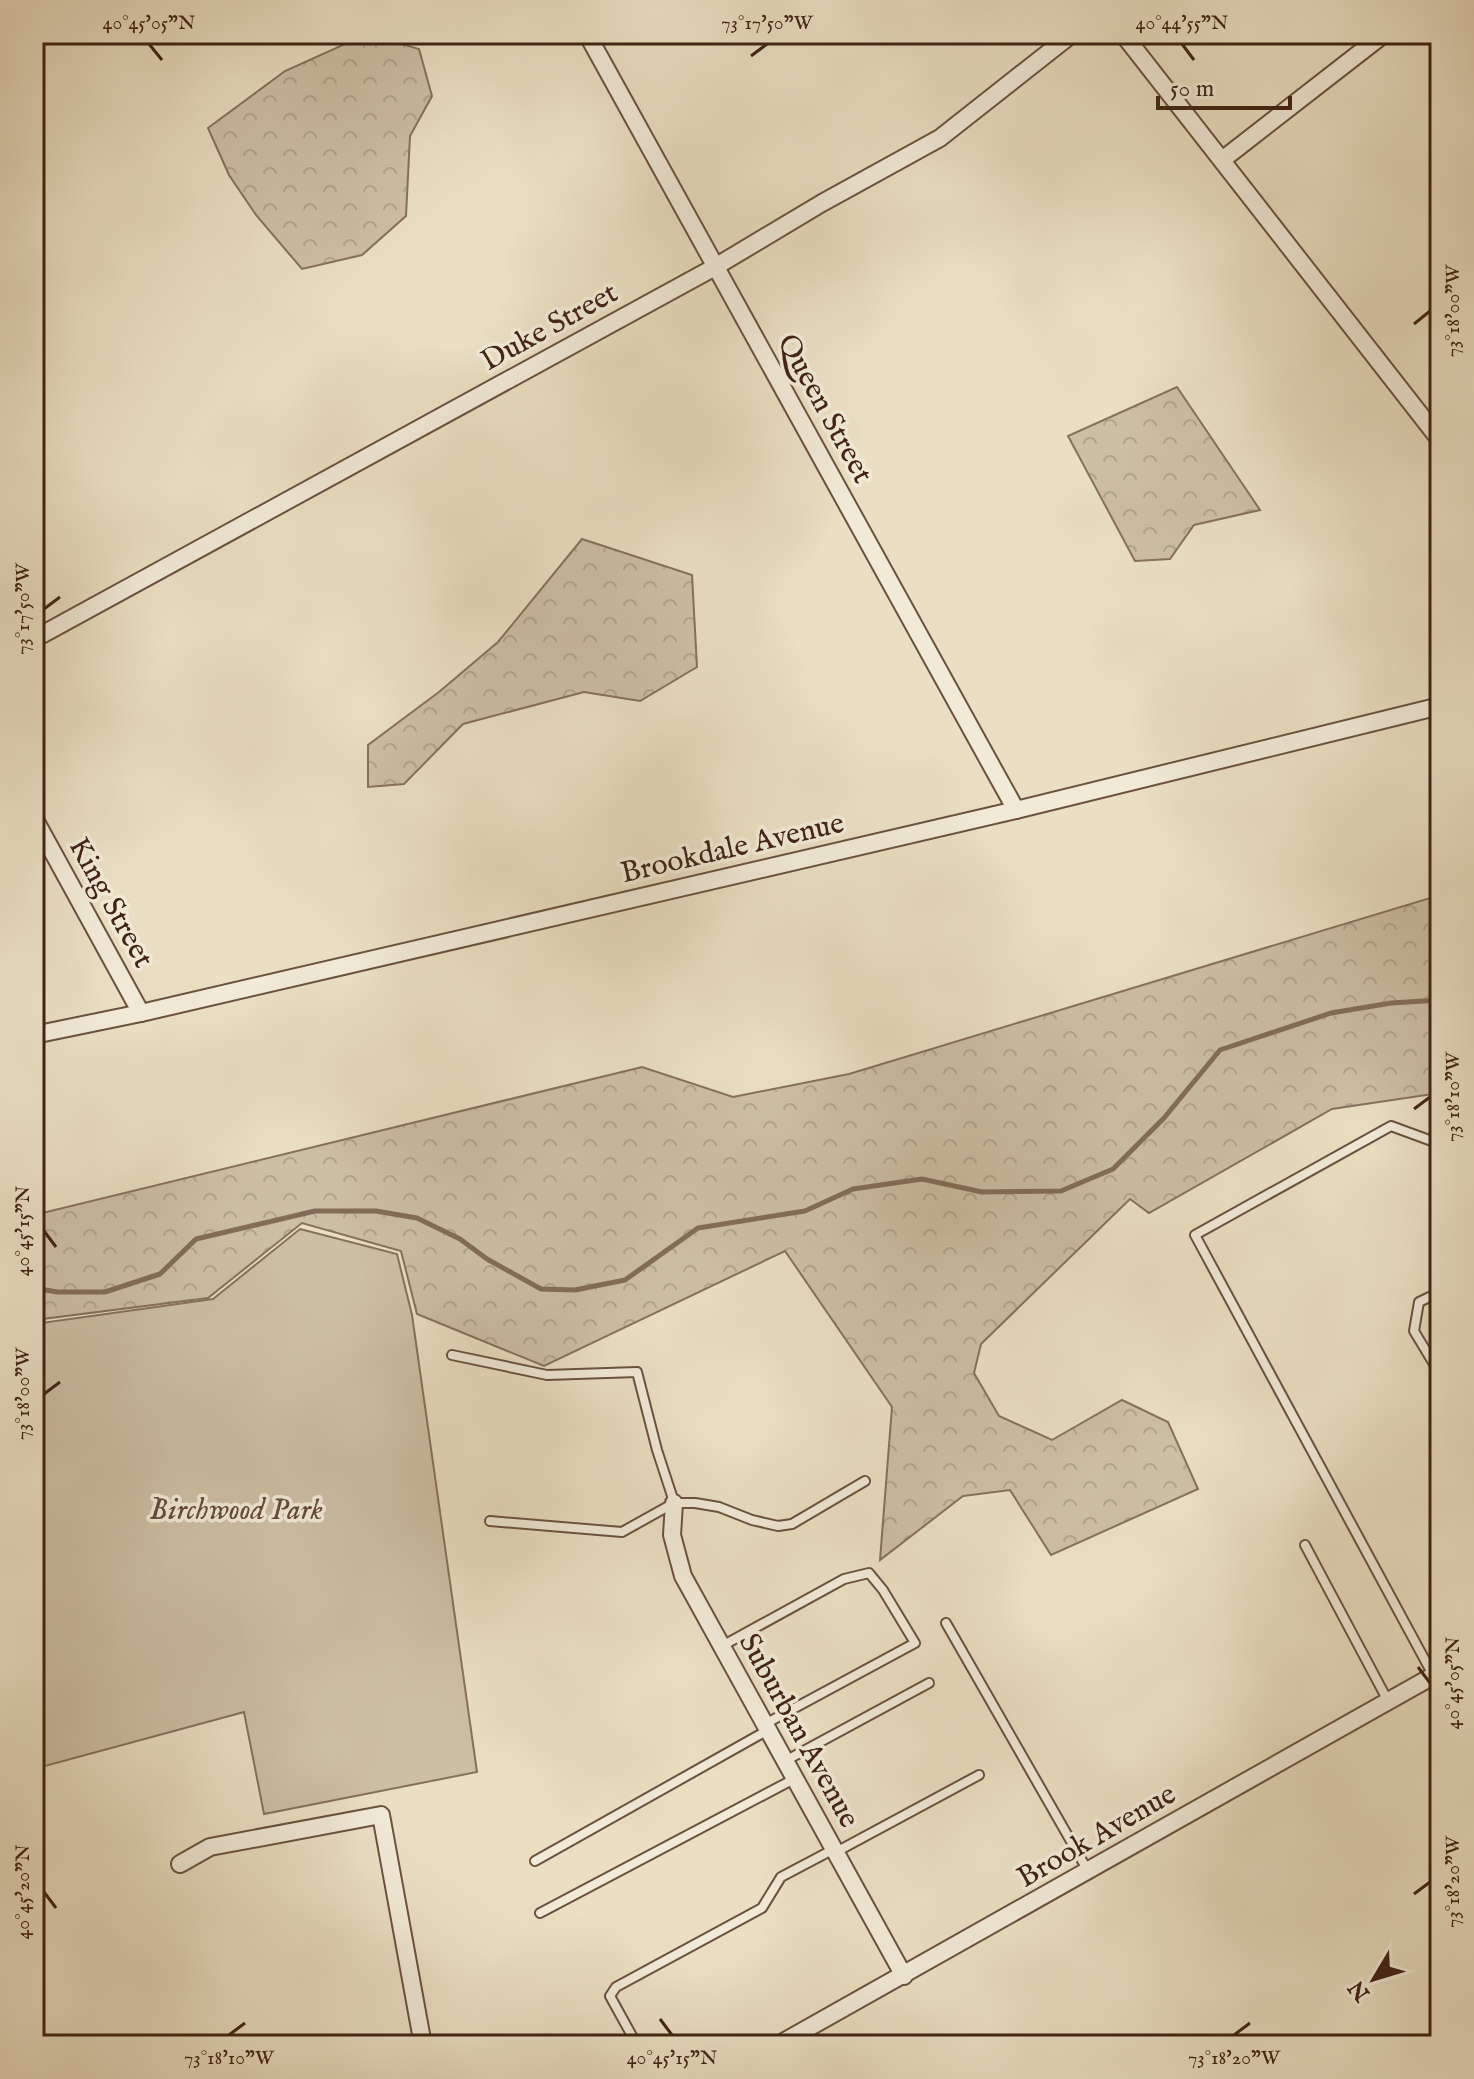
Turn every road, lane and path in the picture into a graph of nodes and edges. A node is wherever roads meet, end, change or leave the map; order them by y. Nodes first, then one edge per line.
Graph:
1 (587, 34) edge
2 (1072, 34) edge
3 (1123, 34) edge
4 (1384, 34) edge
5 (1222, 160) junction
6 (715, 267) junction
7 (1440, 440) edge
8 (34, 639) edge
9 (1440, 706) edge
10 (1016, 810) junction
11 (34, 818) edge
12 (141, 1013) junction
13 (34, 1035) edge
14 (1440, 1144) edge
15 (1440, 1292) edge
16 (452, 1355) dead end
17 (1440, 1374) edge
18 (865, 1481) dead end
19 (674, 1503) junction
20 (490, 1521) dead end
21 (1305, 1545) dead end
22 (946, 1623) dead end
23 (722, 1646) junction
24 (1437, 1674) edge
25 (929, 1683) dead end
26 (1388, 1702) junction
27 (767, 1727) junction
28 (785, 1761) junction
29 (979, 1775) dead end
30 (795, 1779) junction
31 (835, 1851) junction
32 (535, 1861) dead end
33 (180, 1864) dead end
34 (1088, 1872) junction
35 (540, 1913) dead end
36 (904, 1976) junction
37 (805, 2038) edge
38 (423, 2045) edge
39 (637, 2045) edge
40 (778, 2045) edge

1 - 6 street, Queen Street
2 - 6 street, Duke Street
3 - 5 street
4 - 5 street
5 - 7 street
6 - 8 street, Duke Street
6 - 10 street, Queen Street
9 - 10 street, Brookdale Avenue
10 - 12 street, Brookdale Avenue
11 - 12 street, King Street
12 - 13 street, Brookdale Avenue
14 - 24 lane
15 - 17 lane
16 - 19 lane
18 - 19 lane
19 - 20 lane
19 - 23 street, Suburban Avenue
21 - 26 lane
22 - 34 lane
23 - 27 street, Suburban Avenue
23 - 27 lane
24 - 26 street, Brook Avenue
25 - 28 lane
26 - 34 street, Brook Avenue
27 - 28 street, Suburban Avenue
27 - 32 lane
28 - 30 street, Suburban Avenue
29 - 31 lane
30 - 31 street, Suburban Avenue
30 - 35 lane
31 - 36 street, Suburban Avenue
31 - 39 lane
33 - 38 street
34 - 36 street, Brook Avenue
36 - 37 street, Brook Avenue
37 - 40 street, Brook Avenue

